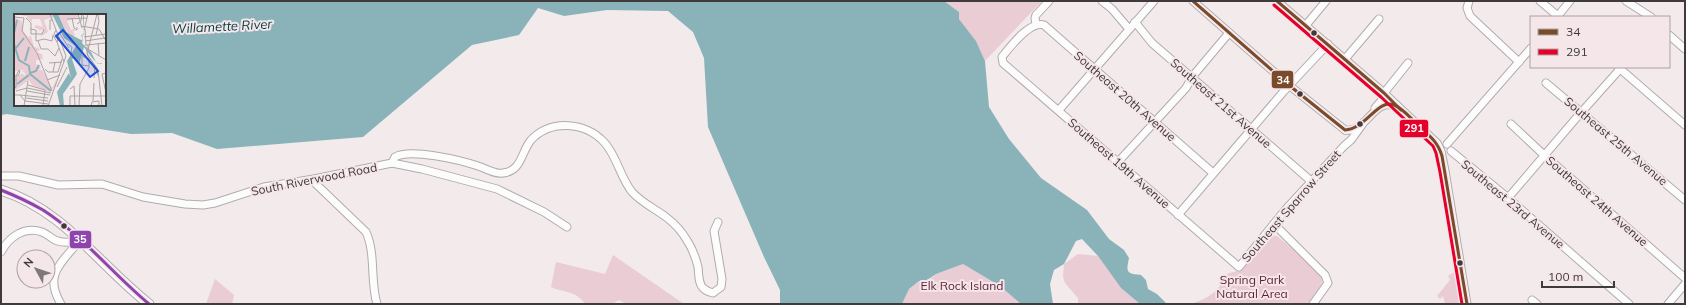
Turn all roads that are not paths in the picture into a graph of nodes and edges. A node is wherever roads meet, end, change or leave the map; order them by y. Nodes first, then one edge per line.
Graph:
1 (1049, 1) edge
2 (1102, 1) edge
3 (1154, 1) edge
4 (1193, 1) edge
5 (1277, 1) edge
6 (1326, 1) edge
7 (1540, 1) edge
8 (1570, 1) edge
9 (1626, 1) edge
10 (1468, 4) edge
11 (1557, 16) edge
12 (1559, 16) edge
13 (1649, 16) edge
14 (1379, 18) dead end
15 (1135, 22) junction
16 (1036, 24) junction
17 (1306, 25) junction
18 (1129, 29) junction
19 (1229, 33) junction
20 (1670, 36) edge
21 (1328, 44) junction
22 (1530, 49) edge
23 (1685, 49) edge
24 (1345, 59) junction
25 (1519, 62) junction
26 (1408, 63) dead end
27 (1619, 68) edge
28 (1094, 69) junction
29 (1192, 76) junction
30 (1546, 83) dead end
31 (1290, 86) junction
32 (1384, 93) junction
33 (1400, 109) junction
34 (1059, 110) junction
35 (1582, 112) junction
36 (1372, 114) junction
37 (1155, 121) junction
38 (1511, 124) dead end
39 (1362, 125) junction
40 (1685, 125) edge
41 (1251, 130) junction
42 (1345, 130) junction
43 (1447, 144) junction
44 (1344, 146) junction
45 (1439, 146) junction
46 (1451, 151) junction
47 (1544, 155) junction
48 (1442, 156) junction
49 (1118, 162) junction
50 (392, 163) junction
51 (1213, 173) junction
52 (1, 176) edge
53 (314, 179) junction
54 (1311, 181) junction
55 (1, 190) edge
56 (1508, 198) junction
57 (1685, 200) edge
58 (1178, 215) junction
59 (718, 222) dead end
60 (1274, 224) junction
61 (567, 227) dead end
62 (80, 240) junction
63 (1, 252) edge
64 (1239, 267) joint
65 (1685, 278) edge
66 (1685, 284) edge
67 (61, 304) edge
68 (149, 304) edge
69 (377, 304) edge
70 (1313, 304) edge
71 (1467, 304) edge
72 (1629, 304) edge
73 (1668, 304) edge

1 - 16 street
2 - 18 street
3 - 15 street
4 - 19 street
5 - 17 street
6 - 17 street
7 - 11 street
8 - 12 street
9 - 13 street
10 - 25 street
14 - 24 street
15 - 18 street
15 - 29 street, Southeast 21st Avenue
16 - 28 street, Southeast 20th Avenue
16 - 34 street, Southeast 19th Avenue
17 - 21 street
18 - 28 street
19 - 29 street
19 - 31 street
20 - 23 street
21 - 24 street
21 - 31 street
22 - 25 street
24 - 32 street
25 - 43 street
26 - 32 street
27 - 35 street
27 - 40 street
28 - 34 street
28 - 37 street, Southeast 20th Avenue
29 - 37 street
29 - 41 street, Southeast 21st Avenue
30 - 35 street, Southeast 25th Avenue
31 - 41 street
31 - 42 street
32 - 33 street
32 - 36 street
33 - 36 street, Southeast Sparrow Street
33 - 45 street
34 - 49 street, Southeast 19th Avenue
35 - 47 street
35 - 57 street, Southeast 25th Avenue
36 - 39 street, Southeast Sparrow Street
37 - 49 street
37 - 51 street, Southeast 20th Avenue
38 - 47 street, Southeast 24th Avenue
39 - 42 street
39 - 44 street, Southeast Sparrow Street
41 - 51 street
41 - 54 street, Southeast 21st Avenue
42 - 44 street, Southeast Sparrow Street
43 - 45 street
43 - 46 street
44 - 54 street, Southeast Sparrow Street
45 - 48 street
46 - 48 street
46 - 56 street, Southeast 23rd Avenue
47 - 56 street
47 - 65 street, Southeast 24th Avenue
48 - 71 street
49 - 58 street, Southeast 19th Avenue
50 - 53 street, South Riverwood Road
50 - 59 street, South Riverwood Road
50 - 61 street, South Riverwood Road
51 - 58 street
52 - 53 street, South Riverwood Road
53 - 69 street
54 - 60 street, Southeast Sparrow Street
55 - 62 main road
56 - 72 street, Southeast 23rd Avenue
58 - 64 street, Southeast 19th Avenue
60 - 64 street, Southeast Sparrow Street
60 - 70 street
62 - 63 street
62 - 67 street
62 - 68 main road
66 - 73 street

